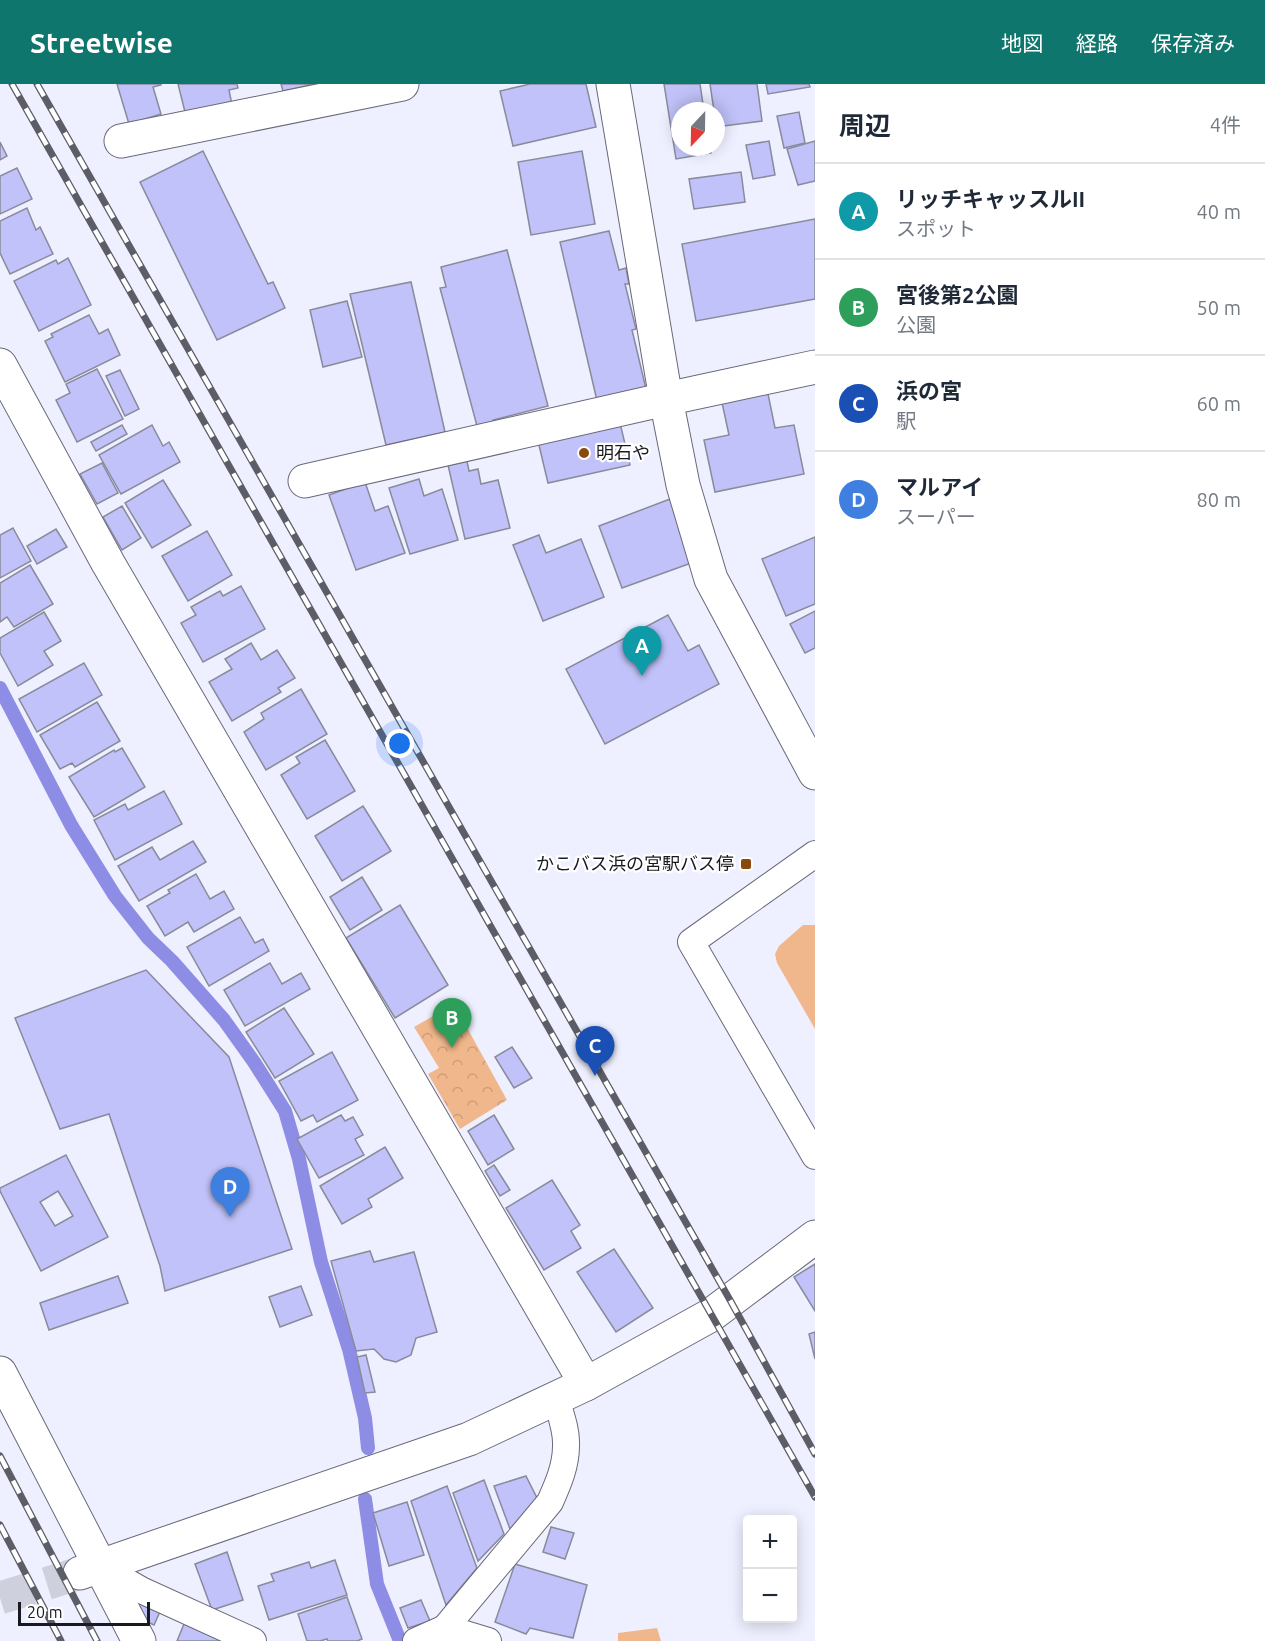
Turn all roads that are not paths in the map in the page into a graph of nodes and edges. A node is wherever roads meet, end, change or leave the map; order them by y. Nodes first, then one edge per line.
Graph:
1 (402, 84) edge
2 (613, 84) edge
3 (263, 97) edge
4 (121, 141) dead end
5 (0, 365) edge
6 (815, 367) edge
7 (666, 399) junction
8 (305, 481) dead end
9 (815, 773) edge
10 (815, 854) edge
11 (815, 1156) edge
12 (815, 1237) edge
13 (0, 1374) edge
14 (586, 1384) junction
15 (556, 1398) junction
16 (91, 1570) junction
17 (445, 1628) junction
18 (139, 1641) edge
19 (253, 1641) edge
20 (416, 1641) edge
21 (488, 1641) edge

1 - 3 street
2 - 7 street
3 - 4 street
5 - 14 street
6 - 7 street
7 - 8 street
7 - 9 street
10 - 11 lane
12 - 14 street
13 - 16 street
14 - 15 street
15 - 16 street
15 - 17 lane
16 - 18 street
16 - 19 lane
17 - 20 lane
17 - 21 lane

